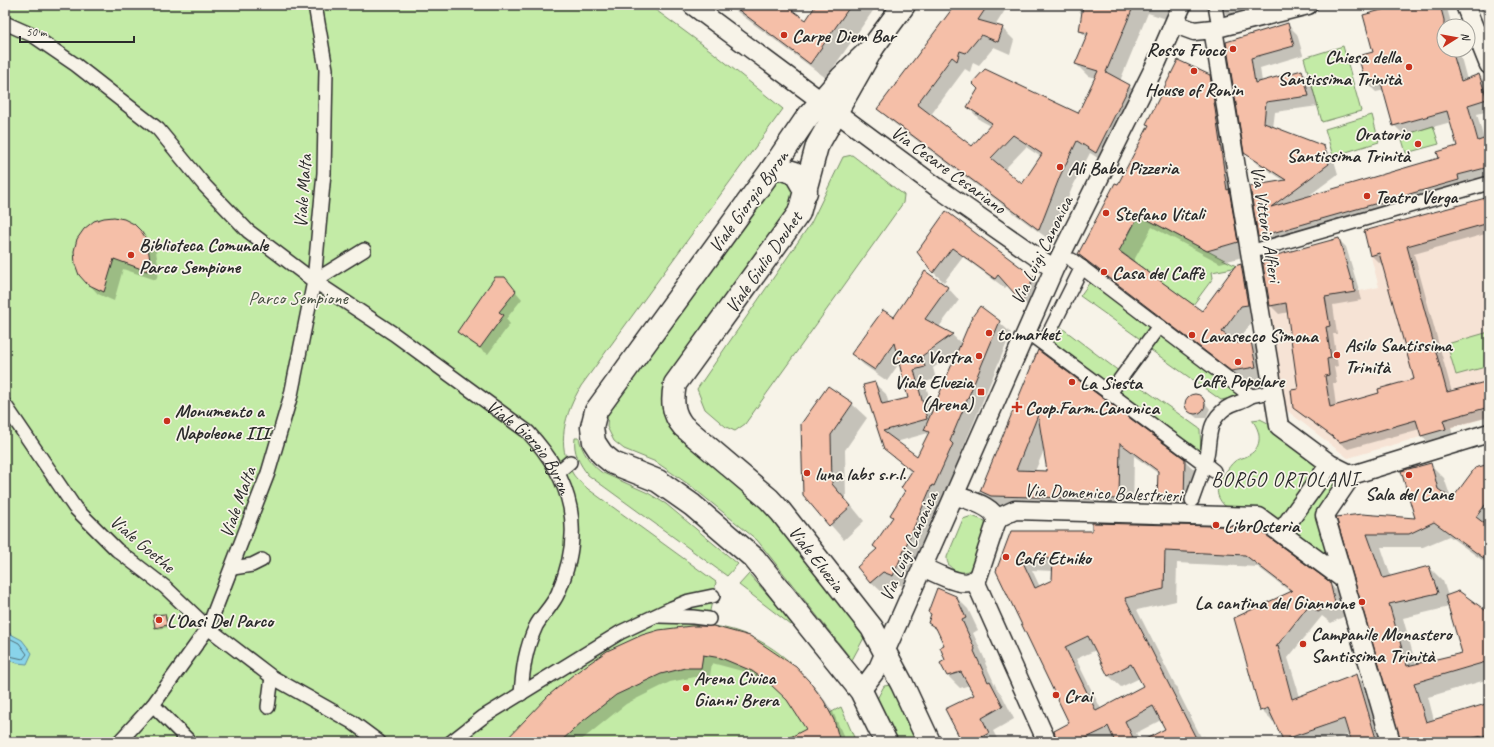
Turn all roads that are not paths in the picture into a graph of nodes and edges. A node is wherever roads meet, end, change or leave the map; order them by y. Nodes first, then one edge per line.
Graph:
1 (315, 5) edge
2 (692, 5) edge
3 (904, 5) edge
4 (1182, 5) edge
5 (1308, 5) edge
6 (1465, 5) edge
7 (1215, 17) edge
8 (5, 23) edge
9 (1175, 24) junction
10 (1489, 66) edge
11 (829, 108) junction
12 (772, 169) junction
13 (1489, 183) edge
14 (806, 192) junction
15 (364, 250) dead end
16 (1250, 252) junction
17 (1054, 269) junction
18 (314, 281) junction
19 (1159, 326) junction
20 (1026, 331) junction
21 (1044, 343) junction
22 (1110, 393) junction
23 (1266, 393) dead end
24 (1251, 396) junction
25 (673, 402) joint
26 (5, 405) edge
27 (1489, 433) edge
28 (570, 462) dead end
29 (1330, 464) junction
30 (1209, 468) junction
31 (558, 472) junction
32 (1352, 475) junction
33 (954, 495) junction
34 (1192, 500) dead end
35 (996, 523) junction
36 (1281, 532) junction
37 (262, 560) dead end
38 (922, 567) junction
39 (233, 568) junction
40 (976, 578) junction
41 (1342, 578) junction
42 (713, 596) dead end
43 (658, 616) junction
44 (709, 619) dead end
45 (208, 628) junction
46 (885, 652) junction
47 (272, 677) junction
48 (861, 691) junction
49 (521, 694) junction
50 (153, 705) junction
51 (268, 707) dead end
52 (120, 742) edge
53 (190, 742) edge
54 (379, 742) edge
55 (451, 742) edge
56 (886, 742) edge
57 (929, 742) edge
58 (1047, 742) edge
59 (1391, 742) edge

1 - 18 street, Viale Malta
2 - 11 street, Via Cesare Cesariano
3 - 11 main road
4 - 9 street, Via Luigi Canonica
5 - 7 street
6 - 10 street
7 - 9 street
7 - 16 street, Via Vittorio Alfieri
8 - 18 street, Viale Giorgio Byron
9 - 17 street, Via Luigi Canonica
11 - 12 main road, Viale Giorgio Byron
11 - 14 main road, Viale Giulio Douhet
11 - 17 street, Via Cesare Cesariano
12 - 14 main road
12 - 48 main road, Viale Giorgio Byron
13 - 16 street
14 - 25 main road, Viale Giulio Douhet
15 - 18 street
16 - 29 street, Via Vittorio Alfieri
17 - 20 street, Via Luigi Canonica
18 - 31 street, Viale Giorgio Byron
18 - 39 street, Viale Malta
19 - 21 street
19 - 22 street
19 - 24 street
20 - 21 street
20 - 33 street, Via Luigi Canonica
21 - 22 street
22 - 30 street
23 - 24 street
24 - 30 street
25 - 46 main road, Viale Elvezia
26 - 45 street, Viale Goethe
27 - 32 street
28 - 31 street
29 - 32 street
29 - 36 street
30 - 34 street
31 - 49 street, Viale Giorgio Byron
32 - 41 street
33 - 35 street
33 - 38 street, Via Luigi Canonica
35 - 36 street, Via Domenico Balestrieri
35 - 40 street
36 - 41 street, Via Domenico Balestrieri
37 - 39 street
38 - 40 street
38 - 46 street, Via Luigi Canonica
39 - 45 street, Viale Malta
40 - 58 street
41 - 59 street
42 - 43 street
43 - 44 street
43 - 49 street
45 - 47 street, Viale Goethe
45 - 50 street, Viale Malta
46 - 48 street, Via Luigi Canonica
46 - 57 main road, Viale Elvezia
47 - 51 street
47 - 54 street, Viale Goethe
48 - 56 main road
49 - 55 street
50 - 52 street, Viale Malta
50 - 53 street

